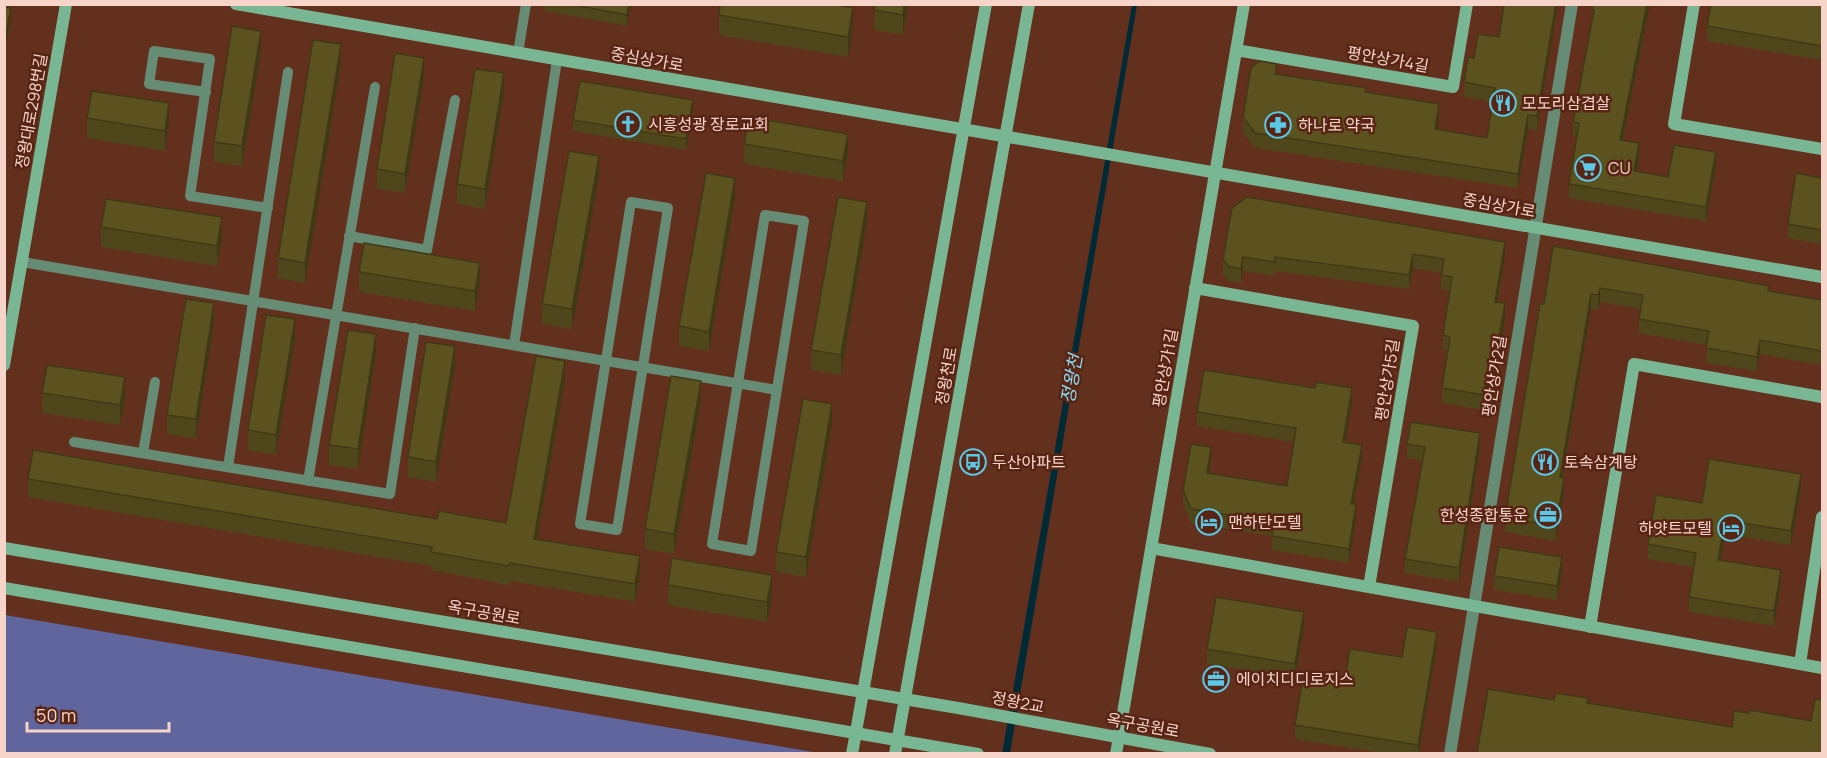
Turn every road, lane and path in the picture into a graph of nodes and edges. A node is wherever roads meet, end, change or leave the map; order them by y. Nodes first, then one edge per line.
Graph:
1 (66, 4) edge
2 (236, 4) edge
3 (526, 4) edge
4 (986, 4) edge
5 (1029, 4) edge
6 (1244, 4) edge
7 (1467, 4) edge
8 (1572, 4) edge
9 (1694, 4) edge
10 (1236, 50) junction
11 (518, 53) junction
12 (557, 60) junction
13 (288, 72) dead end
14 (375, 87) dead end
15 (206, 92) junction
16 (454, 100) dead end
17 (964, 130) junction
18 (1006, 137) junction
19 (1822, 149) edge
20 (1215, 173) junction
21 (267, 208) junction
22 (1535, 228) junction
23 (349, 236) junction
24 (22, 261) junction
25 (1822, 277) edge
26 (1195, 288) junction
27 (254, 301) junction
28 (336, 315) junction
29 (415, 328) junction
30 (514, 345) junction
31 (606, 361) junction
32 (4, 365) edge
33 (643, 367) junction
34 (155, 382) dead end
35 (738, 383) junction
36 (777, 390) junction
37 (1822, 397) edge
38 (74, 442) dead end
39 (143, 453) junction
40 (228, 467) junction
41 (308, 481) junction
42 (1822, 518) edge
43 (4, 548) edge
44 (1151, 548) junction
45 (1369, 587) junction
46 (4, 588) edge
47 (1474, 606) junction
48 (1590, 627) junction
49 (1800, 664) junction
50 (1822, 668) edge
51 (863, 692) junction
52 (905, 699) junction
53 (958, 708) joint
54 (1071, 730) joint
55 (856, 733) junction
56 (1118, 738) junction
57 (898, 740) junction
58 (852, 753) edge
59 (895, 753) edge
60 (978, 753) edge
61 (1116, 753) edge
62 (1209, 753) edge
63 (1450, 753) edge

1 - 24 street, 정왕대로298번길
2 - 11 street, 중심상가로
3 - 11 lane
4 - 17 street, 정왕천로
5 - 18 street, 정왕천로
6 - 10 street, 평안상가1길
7 - 10 street, 평안상가4길
8 - 22 street, 평안상가2길
9 - 19 street
10 - 20 street, 평안상가1길
11 - 12 street, 중심상가로
12 - 17 street, 중심상가로
12 - 30 lane
13 - 21 lane
14 - 23 lane
15 - 15 lane
15 - 21 lane
16 - 23 lane
17 - 18 street, 중심상가로
17 - 51 street, 정왕천로
18 - 20 street, 중심상가로
18 - 52 street, 정왕천로
20 - 22 street, 중심상가로
20 - 26 street, 평안상가1길
21 - 27 lane
22 - 25 street, 중심상가로
22 - 47 street, 평안상가2길
23 - 28 lane
24 - 27 lane
24 - 32 street, 정왕대로298번길
26 - 44 street, 평안상가1길
26 - 45 street, 평안상가5길
27 - 28 lane
27 - 40 lane
28 - 29 lane
28 - 41 lane
29 - 30 lane
29 - 41 lane
30 - 31 lane
31 - 33 lane
31 - 33 lane
31 - 33 lane
33 - 35 lane
34 - 39 lane
35 - 36 lane
35 - 36 lane
35 - 36 lane
37 - 48 street
38 - 39 lane
39 - 40 lane
40 - 41 lane
42 - 49 street
43 - 51 street, 옥구공원로
44 - 45 street
44 - 56 street, 평안상가1길
45 - 47 street
46 - 55 street
47 - 48 street
47 - 63 street, 평안상가2길
48 - 49 street
49 - 50 street
51 - 52 street, 옥구공원로
51 - 55 street, 정왕천로
52 - 53 street, 옥구공원로
52 - 57 street, 정왕천로
53 - 54 street, 정왕2교
54 - 56 street, 옥구공원로
55 - 57 street
55 - 58 street, 정왕천로
56 - 61 street, 평안상가1길
56 - 62 street, 옥구공원로
57 - 59 street, 정왕천로
57 - 60 street

